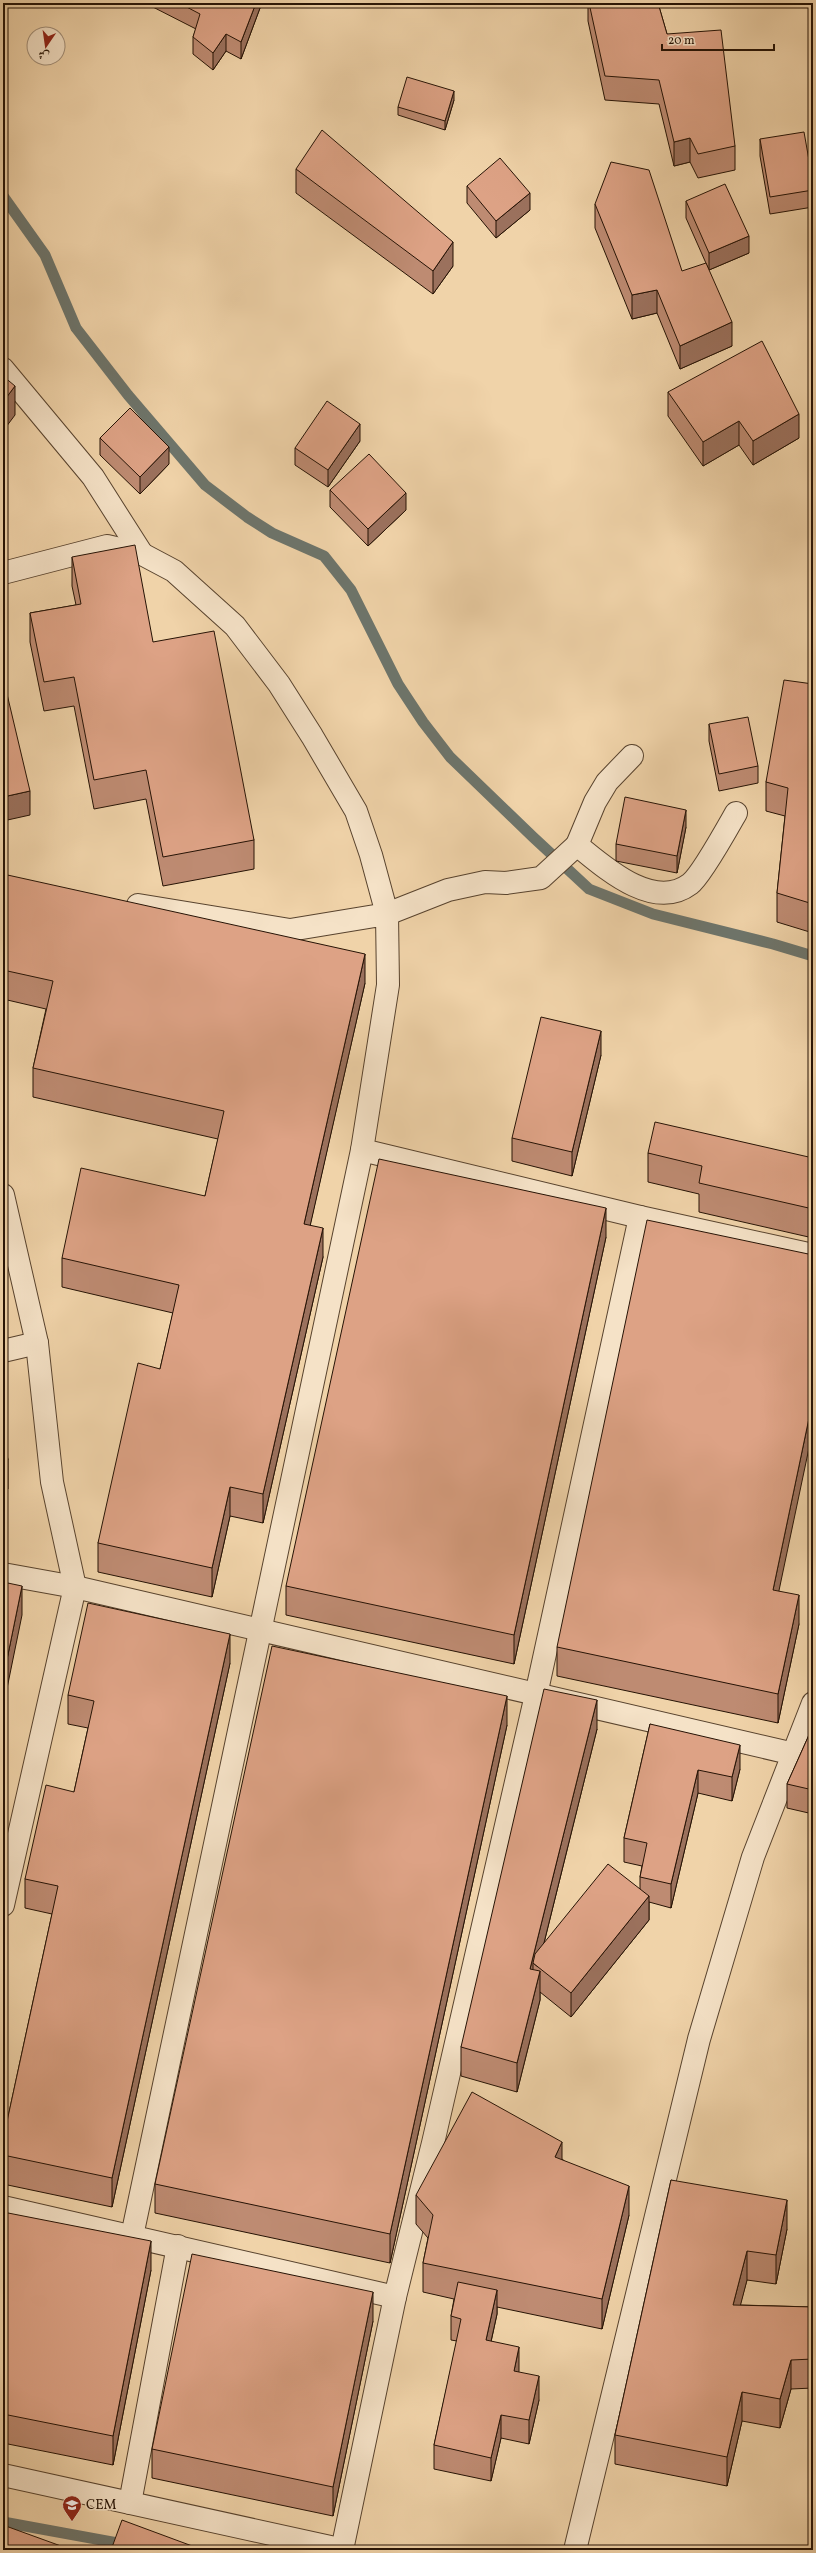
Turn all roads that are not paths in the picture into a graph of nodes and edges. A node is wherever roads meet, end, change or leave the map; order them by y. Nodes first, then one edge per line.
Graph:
1 (3, 369) edge
2 (142, 554) junction
3 (3, 574) edge
4 (632, 756) dead end
5 (736, 813) dead end
6 (576, 845) junction
7 (119, 902) edge
8 (387, 914) junction
9 (362, 1150) junction
10 (3, 1194) edge
11 (640, 1217) junction
12 (813, 1256) edge
13 (37, 1343) junction
14 (3, 1351) edge
15 (3, 1574) edge
16 (75, 1587) junction
17 (260, 1630) junction
18 (536, 1695) junction
19 (813, 1703) edge
20 (794, 1754) junction
21 (3, 1905) edge
22 (3, 2207) edge
23 (132, 2236) junction
24 (178, 2246) junction
25 (395, 2297) junction
26 (3, 2475) edge
27 (130, 2502) junction
28 (343, 2550) edge
29 (575, 2550) edge

1 - 2 street
2 - 3 street
2 - 8 street
4 - 6 street
5 - 6 street
6 - 8 street
7 - 8 street
8 - 9 street
9 - 11 street
9 - 17 street
10 - 13 street
11 - 12 street
11 - 18 street
13 - 14 street
13 - 16 street
15 - 16 street
16 - 17 street
16 - 21 street
17 - 18 street
17 - 23 street
18 - 20 street
18 - 25 street
19 - 20 street
20 - 29 street
22 - 23 street
23 - 24 street
24 - 25 street
24 - 27 street
25 - 28 street
26 - 27 street
27 - 28 street

